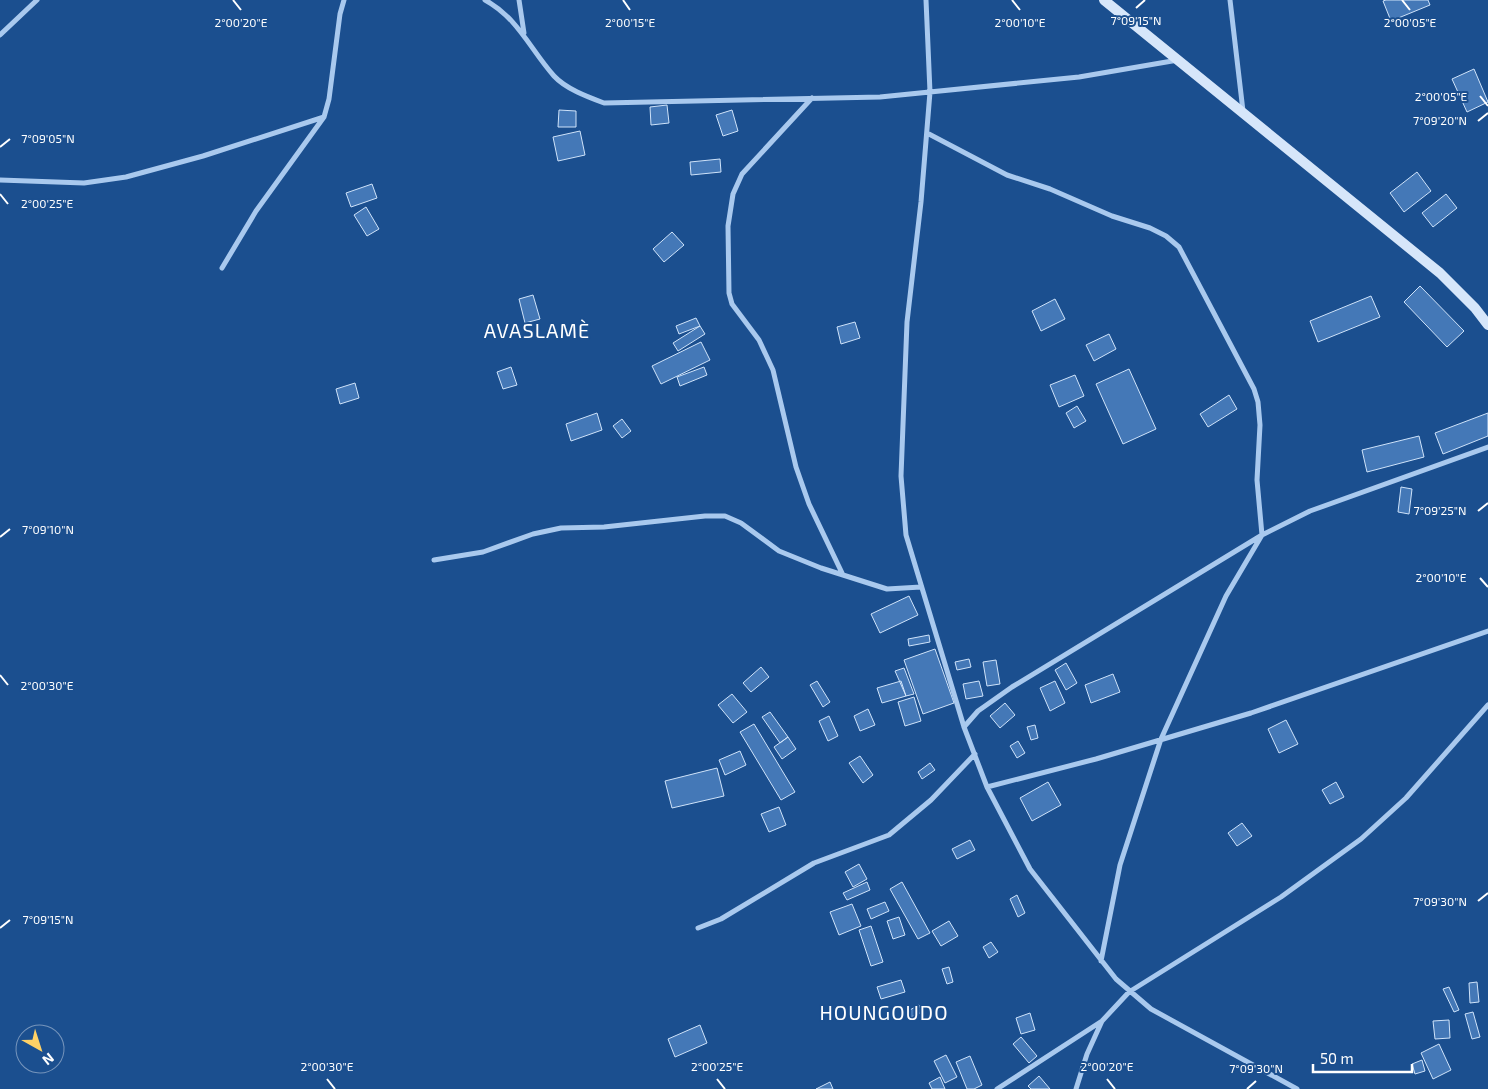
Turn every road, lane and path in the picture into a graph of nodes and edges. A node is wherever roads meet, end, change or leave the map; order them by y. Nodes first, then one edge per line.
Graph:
1 (37, 0) edge
2 (344, 0) edge
3 (485, 0) edge
4 (519, 0) edge
5 (926, 0) edge
6 (1104, 0) edge
7 (1230, 0) edge
8 (524, 33) junction
9 (0, 35) edge
10 (1178, 60) junction
11 (930, 92) junction
12 (812, 98) junction
13 (1243, 112) junction
14 (324, 117) junction
15 (926, 133) junction
16 (0, 180) edge
17 (222, 268) dead end
18 (1488, 325) edge
19 (1488, 446) edge
20 (1262, 535) junction
21 (434, 560) dead end
22 (843, 575) junction
23 (921, 587) junction
24 (1488, 631) edge
25 (1488, 705) edge
26 (964, 727) junction
27 (1161, 739) junction
28 (974, 754) junction
29 (987, 787) junction
30 (698, 928) dead end
31 (1100, 961) junction
32 (1129, 992) junction
33 (1102, 1020) junction
34 (997, 1089) edge
35 (1076, 1089) edge
36 (1297, 1089) edge

1 - 9 street
2 - 14 street
3 - 8 street
4 - 8 street
5 - 11 street
6 - 10 street
7 - 13 street
8 - 12 street
10 - 11 street
10 - 13 street
11 - 12 street
11 - 15 street
12 - 22 street
13 - 18 street
14 - 16 street
14 - 17 street
15 - 20 street
15 - 23 street
19 - 20 street
20 - 26 street
20 - 27 street
21 - 22 street
22 - 23 street
23 - 26 street
24 - 27 street
25 - 32 street
26 - 28 street
27 - 29 street
27 - 31 street
28 - 29 street
28 - 30 street
29 - 31 street
31 - 32 street
32 - 33 street
32 - 36 street
33 - 34 street
33 - 35 street

